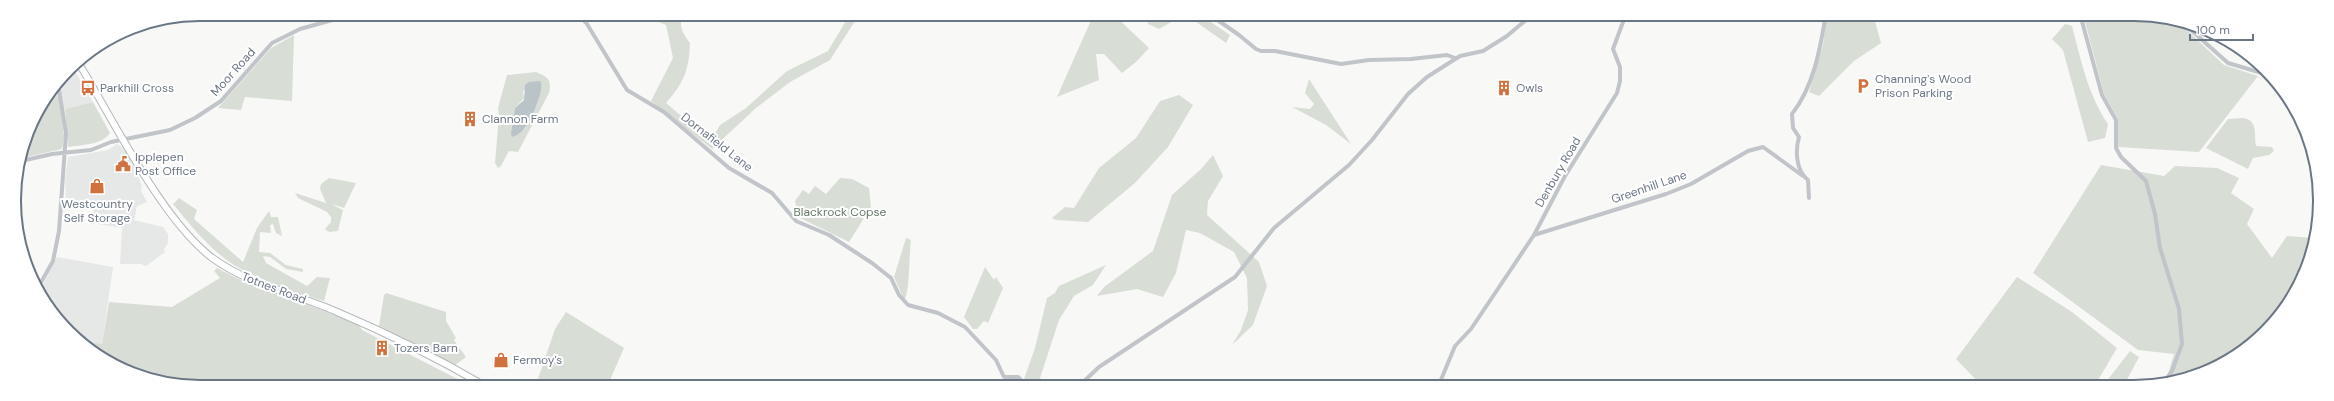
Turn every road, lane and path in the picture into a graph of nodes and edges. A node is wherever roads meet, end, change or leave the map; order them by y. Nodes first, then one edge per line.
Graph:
1 (329, 21) edge
2 (584, 21) edge
3 (1219, 21) edge
4 (1525, 21) edge
5 (1624, 21) edge
6 (1825, 21) edge
7 (2082, 21) edge
8 (2193, 32) edge
9 (1455, 58) junction
10 (81, 67) edge
11 (2258, 72) edge
12 (59, 90) edge
13 (124, 139) junction
14 (65, 152) junction
15 (25, 160) edge
16 (1803, 176) junction
17 (1810, 198) dead end
18 (1534, 235) junction
19 (41, 281) edge
20 (2168, 377) edge
21 (473, 380) edge
22 (1021, 380) edge
23 (1086, 380) edge
24 (1441, 380) edge

1 - 13 street, Moor Road
2 - 22 street, Dornafield Lane
3 - 9 street
4 - 9 street
5 - 18 street, Denbury Road
6 - 16 street
7 - 20 street
8 - 11 street
9 - 23 street
10 - 13 main road, Totnes Road
12 - 14 street
13 - 14 street, Moor Road
13 - 21 main road, Totnes Road
14 - 15 street, Moor Road
14 - 19 street
16 - 17 street, Greenhill Lane
16 - 18 street, Greenhill Lane
18 - 24 street, Denbury Road

